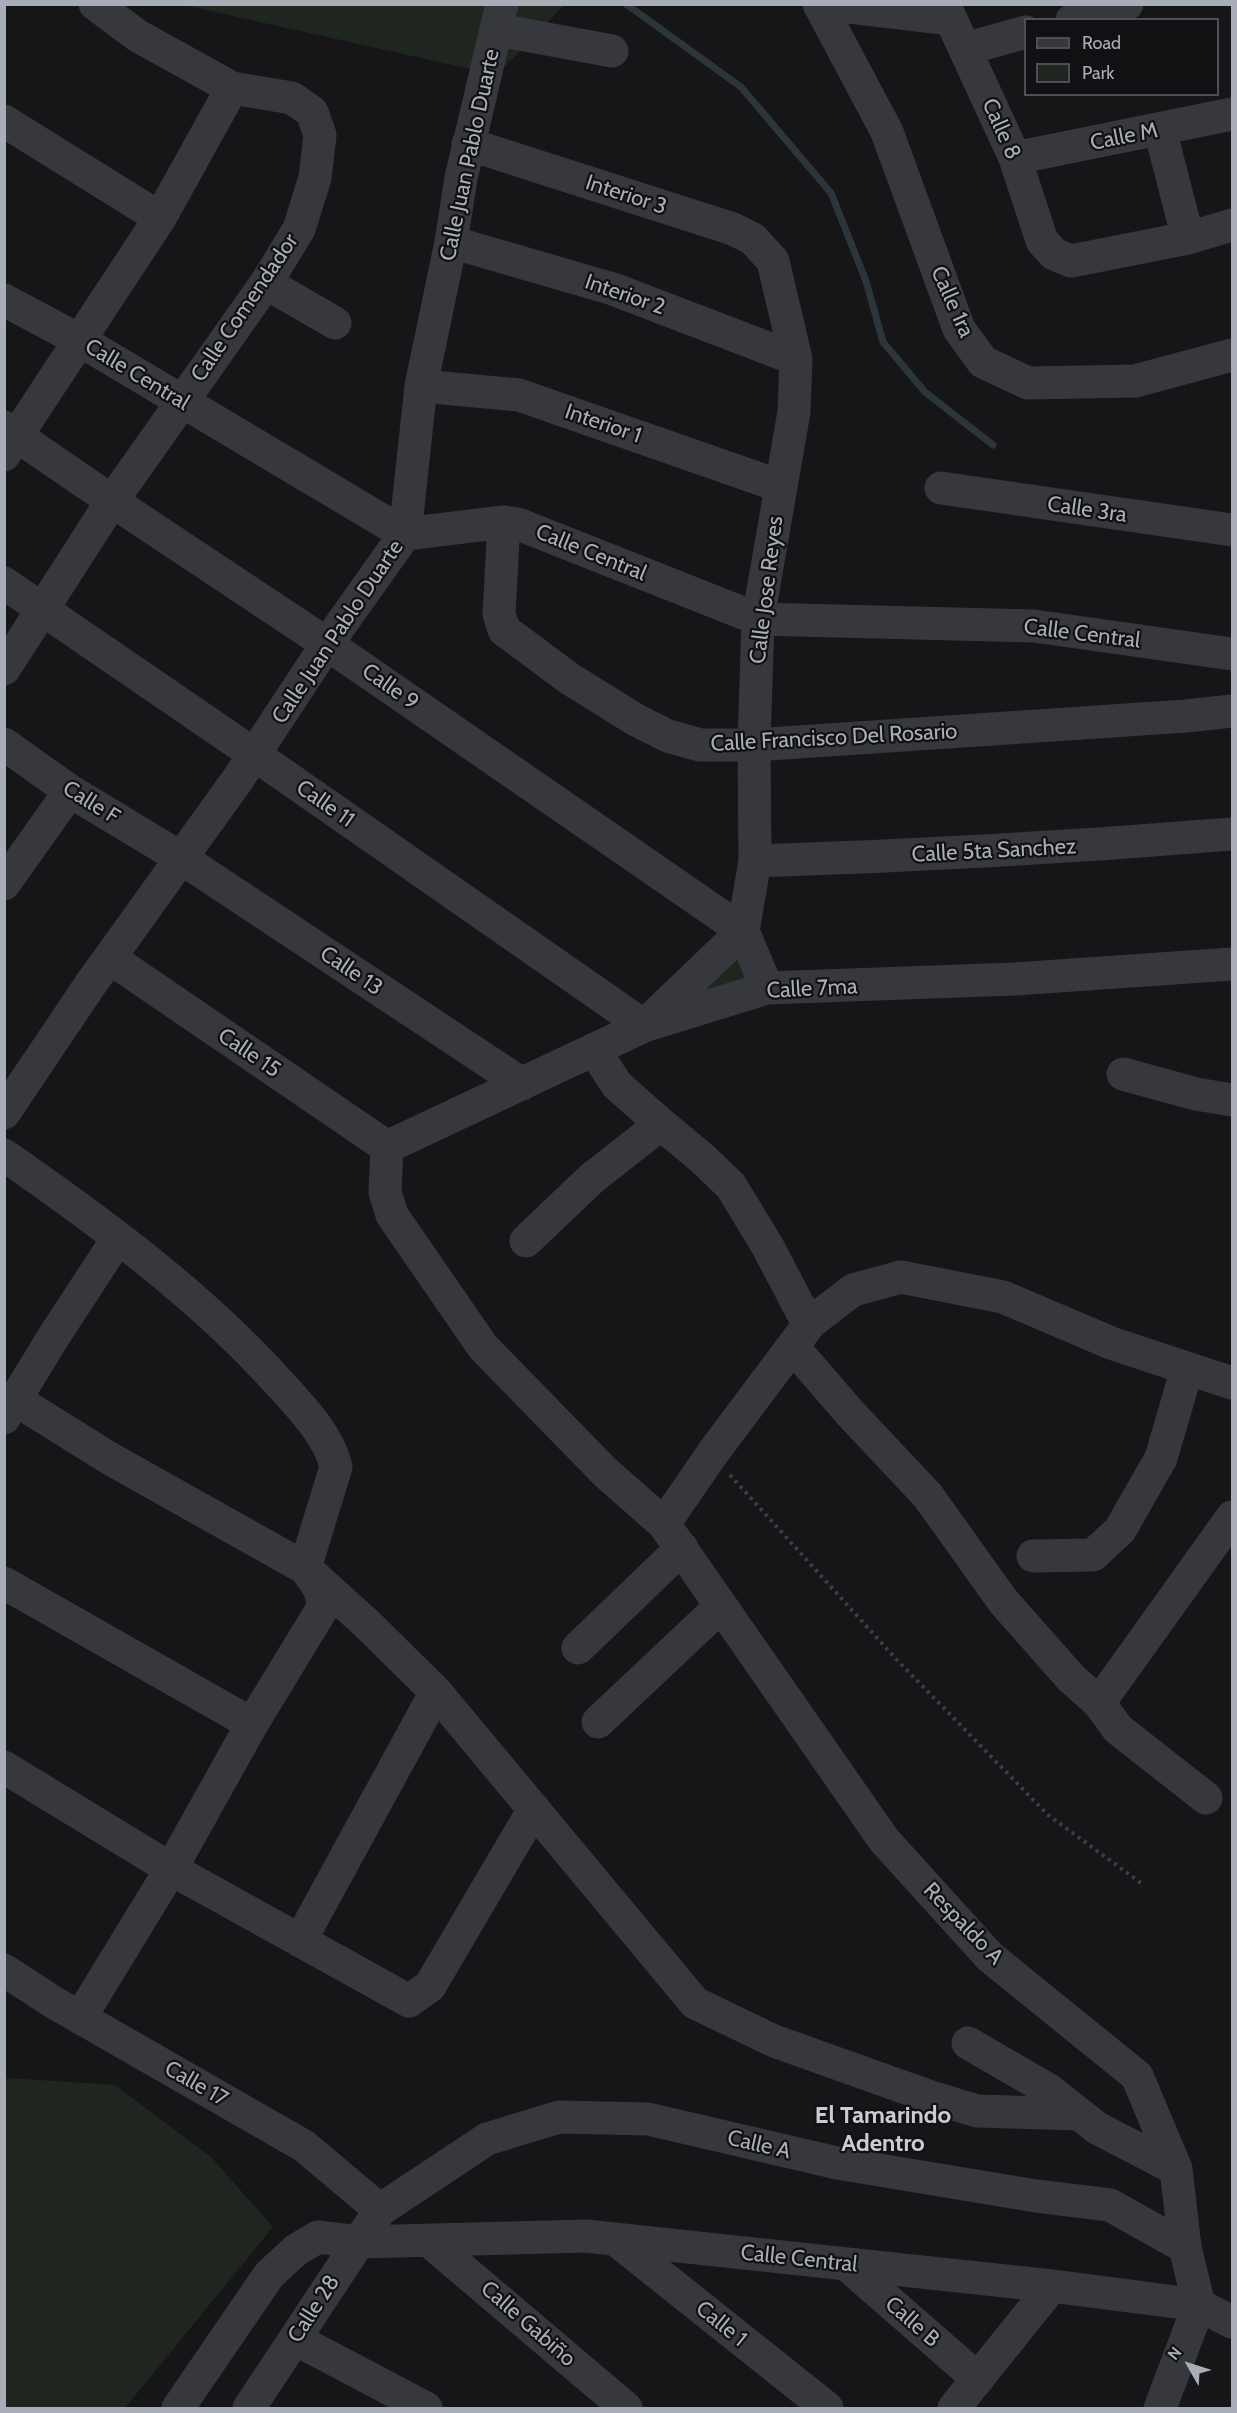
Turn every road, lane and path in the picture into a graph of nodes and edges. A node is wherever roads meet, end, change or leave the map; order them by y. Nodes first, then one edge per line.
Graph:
1 (94, 4) edge
2 (819, 4) edge
3 (824, 4) edge
4 (1127, 4) edge
5 (947, 12) edge
6 (500, 17) edge
7 (1079, 18) edge
8 (1024, 33) edge
9 (965, 49) junction
10 (612, 51) dead end
11 (232, 88) junction
12 (1233, 114) edge
13 (4, 121) edge
14 (1160, 130) junction
15 (468, 144) junction
16 (1015, 158) junction
17 (160, 218) junction
18 (1233, 225) edge
19 (1188, 238) junction
20 (451, 242) junction
21 (773, 261) joint
22 (266, 283) junction
23 (4, 300) edge
24 (335, 323) dead end
25 (81, 341) junction
26 (1233, 355) edge
27 (796, 359) junction
28 (421, 386) junction
29 (181, 402) junction
30 (9, 439) edge
31 (780, 486) junction
32 (941, 488) dead end
33 (112, 501) junction
34 (504, 522) junction
35 (1233, 530) edge
36 (405, 534) junction
37 (4, 583) edge
38 (42, 609) junction
39 (758, 619) junction
40 (327, 644) junction
41 (1233, 654) edge
42 (4, 669) edge
43 (1233, 711) edge
44 (4, 744) edge
45 (754, 745) junction
46 (255, 754) junction
47 (70, 791) junction
48 (1233, 834) edge
49 (181, 858) junction
50 (755, 861) junction
51 (4, 884) edge
52 (743, 931) junction
53 (110, 958) junction
54 (1233, 964) edge
55 (766, 988) junction
56 (644, 1026) junction
57 (594, 1050) junction
58 (1123, 1074) dead end
59 (522, 1084) junction
60 (1233, 1100) edge
61 (4, 1113) edge
62 (661, 1124) junction
63 (387, 1147) junction
64 (4, 1155) edge
65 (118, 1238) junction
66 (526, 1241) dead end
67 (801, 1335) junction
68 (1187, 1369) junction
69 (1233, 1383) edge
70 (10, 1409) edge
71 (712, 1454) junction
72 (1233, 1517) edge
73 (673, 1536) junction
74 (1033, 1557) dead end
75 (305, 1568) junction
76 (4, 1583) edge
77 (720, 1607) junction
78 (578, 1648) dead end
79 (436, 1692) junction
80 (1099, 1703) junction
81 (598, 1722) dead end
82 (252, 1724) junction
83 (4, 1767) edge
84 (1206, 1798) dead end
85 (534, 1809) junction
86 (171, 1869) junction
87 (1141, 1883) dead end
88 (300, 1941) junction
89 (4, 1970) edge
90 (80, 2018) junction
91 (968, 2043) dead end
92 (1078, 2114) junction
93 (1176, 2169) junction
94 (380, 2210) junction
95 (615, 2239) junction
96 (429, 2241) junction
97 (360, 2242) junction
98 (1185, 2247) junction
99 (846, 2264) junction
100 (1052, 2286) junction
101 (1199, 2306) junction
102 (1233, 2322) edge
103 (295, 2339) junction
104 (978, 2379) junction
105 (178, 2409) edge
106 (249, 2409) edge
107 (426, 2409) edge
108 (626, 2409) edge
109 (827, 2409) edge
110 (954, 2409) edge
111 (1160, 2409) edge

1 - 11 street
2 - 26 street, Calle 1ra
3 - 5 street
4 - 7 street
5 - 9 street, Calle 8
6 - 10 street
6 - 15 street, Calle Juan Pablo Duarte
8 - 9 street
9 - 16 street, Calle 8
11 - 17 street
11 - 22 street, Calle Comendador
12 - 14 street, Calle M
13 - 17 street
14 - 16 street, Calle M
14 - 19 street
15 - 20 street, Calle Juan Pablo Duarte
15 - 21 street, Interior 3
16 - 19 street, Calle 8
17 - 25 street
18 - 19 street
20 - 27 street, Interior 2
20 - 28 street, Calle Juan Pablo Duarte
21 - 27 street, Calle Jose Reyes
22 - 24 street
22 - 29 street, Calle Comendador
23 - 25 street, Calle Central
25 - 29 street, Calle Central
25 - 30 street
27 - 31 street, Calle Jose Reyes
28 - 31 street, Interior 1
28 - 36 street, Calle Juan Pablo Duarte
29 - 33 street, Calle Comendador
29 - 36 street, Calle Central
30 - 33 street, Calle 9
31 - 39 street, Calle Jose Reyes
32 - 35 street, Calle 3ra
33 - 38 street, Calle Comendador
33 - 40 street, Calle 9
34 - 36 street, Calle Central
34 - 39 street, Calle Central
34 - 45 street, Calle Francisco Del Rosario
36 - 40 street, Calle Juan Pablo Duarte
37 - 38 street, Calle 11
38 - 42 street, Calle Comendador
38 - 46 street, Calle 11
39 - 41 street, Calle Central
39 - 45 street, Calle Jose Reyes
40 - 46 street, Calle Juan Pablo Duarte
40 - 52 street, Calle 9
43 - 45 street, Calle Francisco Del Rosario
44 - 47 street, Calle F
45 - 50 street, Calle Jose Reyes
46 - 49 street, Calle Juan Pablo Duarte
46 - 56 street, Calle 11
47 - 49 street, Calle F
47 - 51 street
48 - 50 street, Calle 5ta Sanchez
49 - 53 street, Calle Juan Pablo Duarte
49 - 59 street, Calle 13
50 - 52 street, Calle Jose Reyes
52 - 55 street
52 - 56 street
53 - 61 street, Calle Juan Pablo Duarte
53 - 63 street, Calle 15
54 - 55 street, Calle 7ma
55 - 56 street, Calle 7ma
56 - 57 street, Calle 7ma
57 - 59 street, Calle 7ma
57 - 62 street
58 - 60 street
59 - 63 street, Calle 7ma
62 - 66 street
62 - 67 street
63 - 73 street, Respaldo A
64 - 65 street
65 - 70 street
65 - 75 street
67 - 68 street
67 - 71 street
67 - 80 street
68 - 69 street
68 - 74 street
70 - 75 street
71 - 73 street
71 - 87 path
72 - 80 street
73 - 77 street, Respaldo A
73 - 78 street
75 - 79 street
75 - 82 street
76 - 82 street
77 - 81 street
77 - 93 street, Respaldo A
79 - 85 street
79 - 88 street
80 - 84 street
82 - 86 street
83 - 86 street
85 - 88 street
85 - 92 street
86 - 88 street
86 - 90 street
89 - 90 street, Calle 17
90 - 94 street, Calle 17
91 - 92 street
92 - 93 street
93 - 98 street, Respaldo A
94 - 97 street, Calle 28
94 - 98 street, Calle A
95 - 96 street, Calle Central
95 - 99 street, Calle Central
95 - 109 street, Calle 1
96 - 97 street, Calle Central
96 - 108 street, Calle Gabiño
97 - 103 street, Calle 28
97 - 105 street, Calle Central
98 - 101 street, Respaldo A
99 - 100 street, Calle Central
99 - 104 street, Calle B
100 - 101 street, Calle Central
100 - 104 street
101 - 102 street, Calle Central
101 - 111 street
103 - 106 street, Calle 28
103 - 107 street
104 - 110 street

